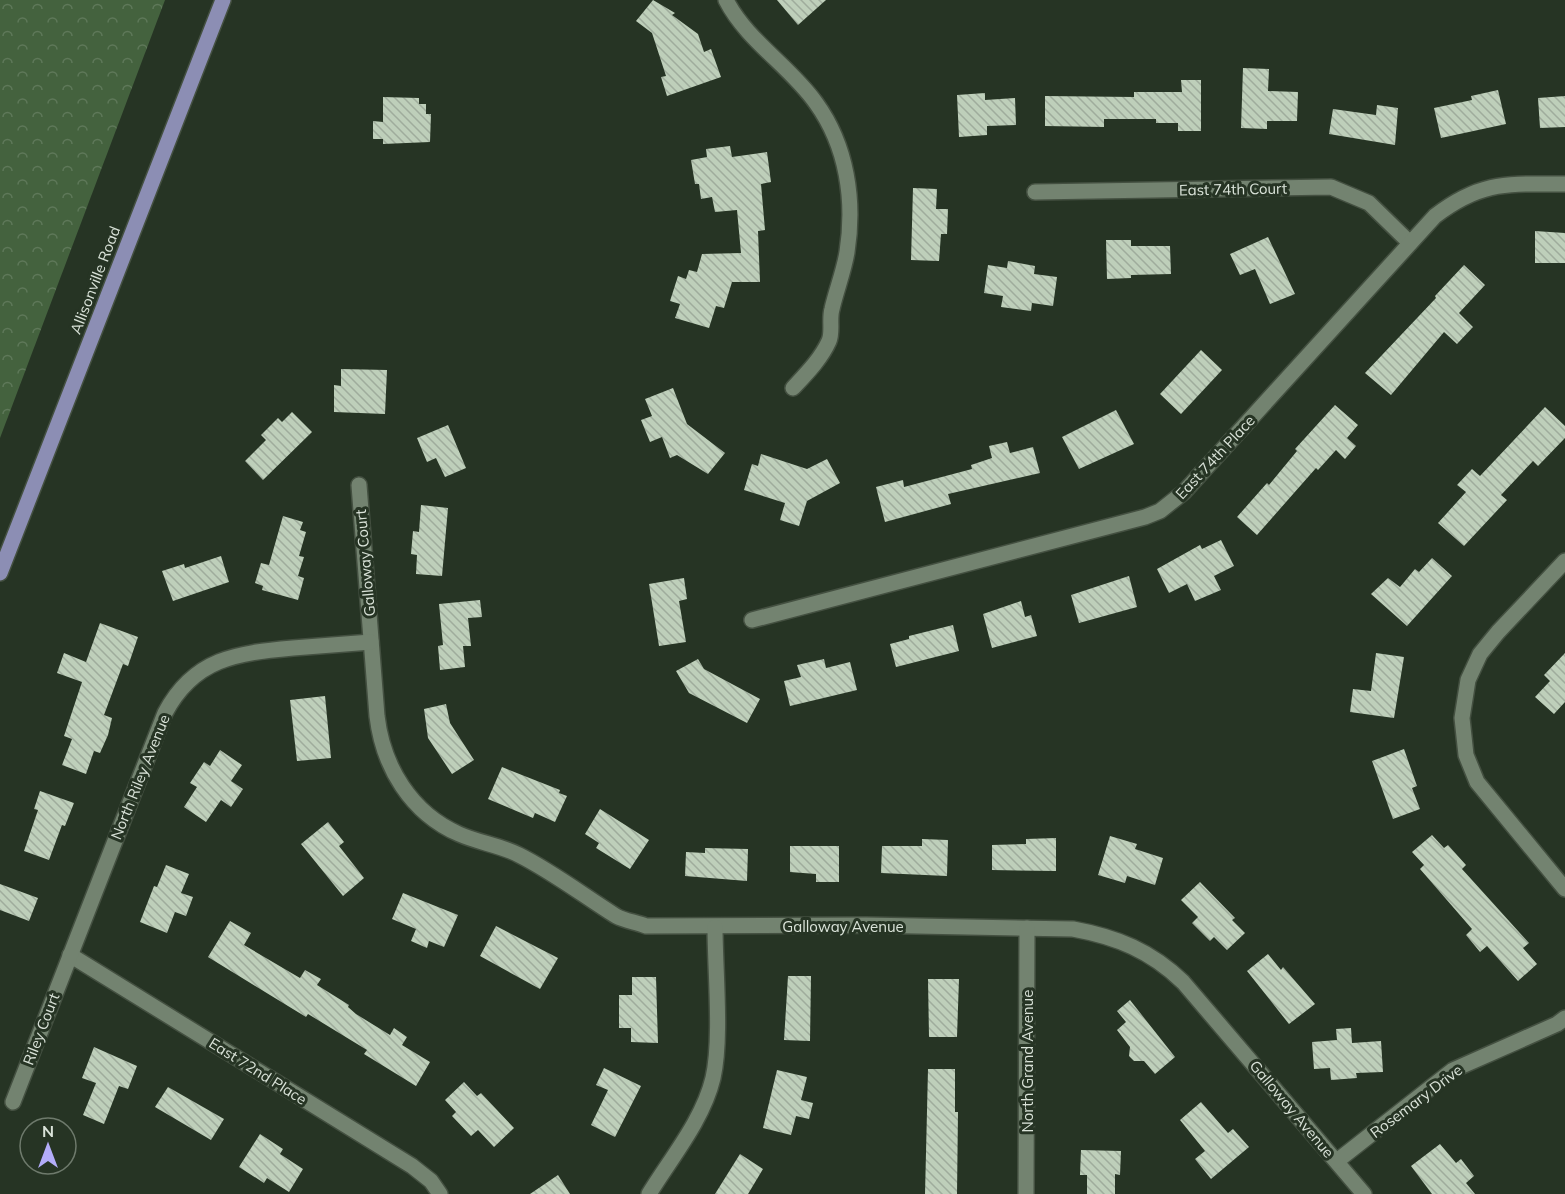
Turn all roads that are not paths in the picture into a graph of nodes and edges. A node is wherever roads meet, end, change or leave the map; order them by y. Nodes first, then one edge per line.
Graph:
1 (223, 0) edge
2 (726, 0) edge
3 (1565, 184) edge
4 (1035, 192) dead end
5 (1410, 243) junction
6 (793, 388) dead end
7 (359, 485) dead end
8 (1565, 561) edge
9 (0, 573) edge
10 (752, 620) dead end
11 (371, 642) junction
12 (1565, 889) edge
13 (715, 927) junction
14 (1027, 928) junction
15 (70, 955) junction
16 (1565, 1018) edge
17 (12, 1102) dead end
18 (1337, 1161) junction
19 (440, 1194) edge
20 (648, 1194) edge
21 (1026, 1194) edge
22 (1364, 1194) edge

1 - 9 main road, Allisonville Road
2 - 6 street
3 - 5 street, East 74th Place
4 - 5 street, East 74th Court
5 - 10 street, East 74th Place
7 - 11 street, Galloway Court
8 - 12 street
11 - 13 street, Galloway Avenue
11 - 15 street, North Riley Avenue
13 - 14 street, Galloway Avenue
13 - 20 street
14 - 18 street, Galloway Avenue
14 - 21 street, North Grand Avenue
15 - 17 street, Riley Court
15 - 19 street, East 72nd Place
16 - 18 street, Rosemary Drive
18 - 22 street, Galloway Avenue

